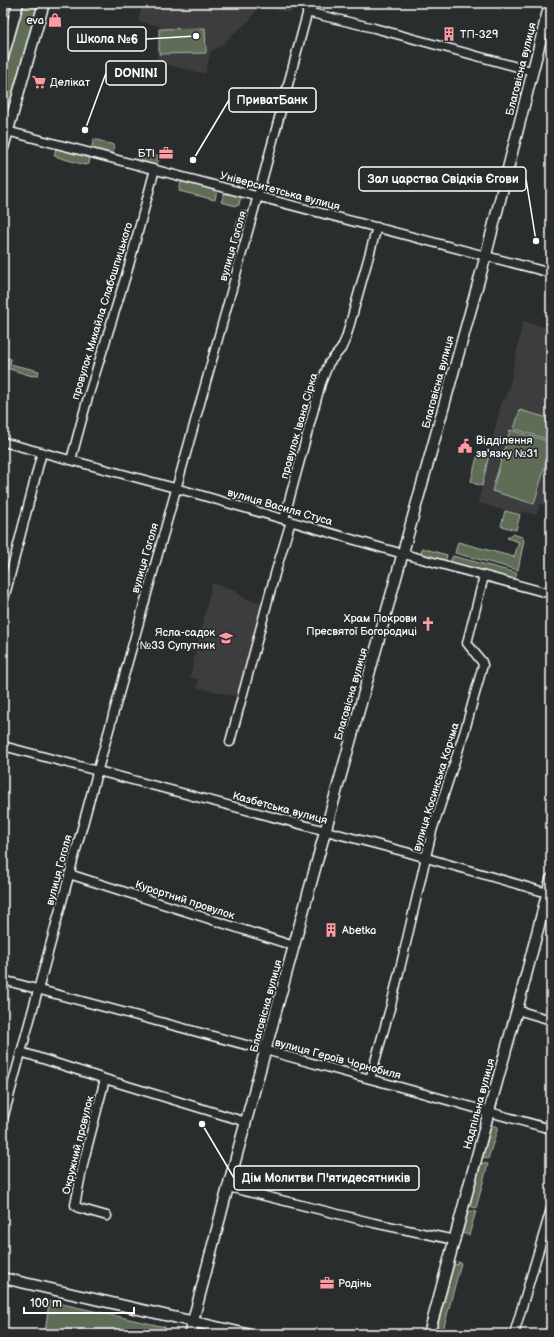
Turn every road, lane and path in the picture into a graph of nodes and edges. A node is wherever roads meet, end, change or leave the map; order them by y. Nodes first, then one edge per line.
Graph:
1 (18, 3) edge
2 (44, 3) edge
3 (310, 3) edge
4 (550, 3) edge
5 (307, 12) junction
6 (3, 57) edge
7 (532, 72) junction
8 (5, 130) edge
9 (3, 148) edge
10 (155, 169) junction
11 (258, 196) junction
12 (377, 227) junction
13 (486, 255) junction
14 (551, 273) edge
15 (3, 442) edge
16 (42, 452) junction
17 (71, 460) junction
18 (176, 489) junction
19 (287, 520) junction
20 (403, 554) junction
21 (484, 576) junction
22 (551, 594) edge
23 (3, 603) edge
24 (230, 742) dead end
25 (3, 746) edge
26 (97, 772) junction
27 (325, 832) junction
28 (426, 858) junction
29 (70, 874) junction
30 (551, 879) edge
31 (549, 893) edge
32 (294, 946) junction
33 (3, 980) edge
34 (38, 989) junction
35 (517, 1010) junction
36 (551, 1020) edge
37 (266, 1051) junction
38 (22, 1052) junction
39 (105, 1079) junction
40 (370, 1079) junction
41 (490, 1112) junction
42 (3, 1119) edge
43 (246, 1122) junction
44 (551, 1129) edge
45 (228, 1187) junction
46 (551, 1209) edge
47 (107, 1216) dead end
48 (455, 1240) junction
49 (3, 1278) edge
50 (194, 1321) junction
51 (191, 1334) edge
52 (247, 1334) edge
53 (429, 1334) edge
54 (514, 1334) edge

1 - 6 main road
2 - 8 main road
3 - 5 street, вулиця Гоголя
4 - 7 main road, Благовісна вулиця
5 - 7 street
5 - 11 street, вулиця Гоголя
7 - 13 main road, Благовісна вулиця
8 - 9 main road
8 - 10 street, Університетська вулиця
10 - 11 street, Університетська вулиця
10 - 17 street, провулок Михайла Слабошпицького
11 - 12 street, Університетська вулиця
11 - 18 street, вулиця Гоголя
12 - 13 street, Університетська вулиця
12 - 19 street, провулок Івана Сірка
13 - 14 street, Університетська вулиця
13 - 20 main road, Благовісна вулиця
15 - 16 street, вулиця Василя Стуса
16 - 17 street, вулиця Василя Стуса
16 - 23 street
17 - 18 street, вулиця Василя Стуса
18 - 19 street, вулиця Василя Стуса
18 - 26 street, вулиця Гоголя
19 - 20 street, вулиця Василя Стуса
19 - 24 street, провулок Івана Сірка
20 - 21 street, вулиця Василя Стуса
20 - 27 main road, Благовісна вулиця
21 - 22 street, вулиця Василя Стуса
21 - 28 street, вулиця Косинська Корчма
25 - 26 street, Казбетська вулиця
26 - 27 street, Казбетська вулиця
26 - 29 street, вулиця Гоголя
27 - 28 street, Казбетська вулиця
27 - 32 main road, Благовісна вулиця
28 - 31 street, Казбетська вулиця
28 - 40 street, вулиця Косинська Корчма
29 - 32 street, Курортний провулок
29 - 34 street, вулиця Гоголя
30 - 31 main road, Надпільна вулиця
31 - 35 main road, Надпільна вулиця
32 - 37 main road, Благовісна вулиця
33 - 34 street, вулиця Героїв Чорнобиля
34 - 37 street, вулиця Героїв Чорнобиля
34 - 38 street, вулиця Гоголя
35 - 36 street
35 - 41 main road, Надпільна вулиця
37 - 40 street, вулиця Героїв Чорнобиля
37 - 43 main road, Благовісна вулиця
38 - 39 street
38 - 42 street, вулиця Гоголя
39 - 43 street
39 - 47 street, Окружний провулок
40 - 41 street, вулиця Героїв Чорнобиля
41 - 44 street, вулиця Героїв Чорнобиля
41 - 48 main road, Надпільна вулиця
43 - 45 main road, Благовісна вулиця
45 - 48 street
45 - 50 main road, Благовісна вулиця
46 - 54 street
48 - 53 main road, Надпільна вулиця
49 - 50 main road
50 - 51 main road, Благовісна вулиця
50 - 52 main road

